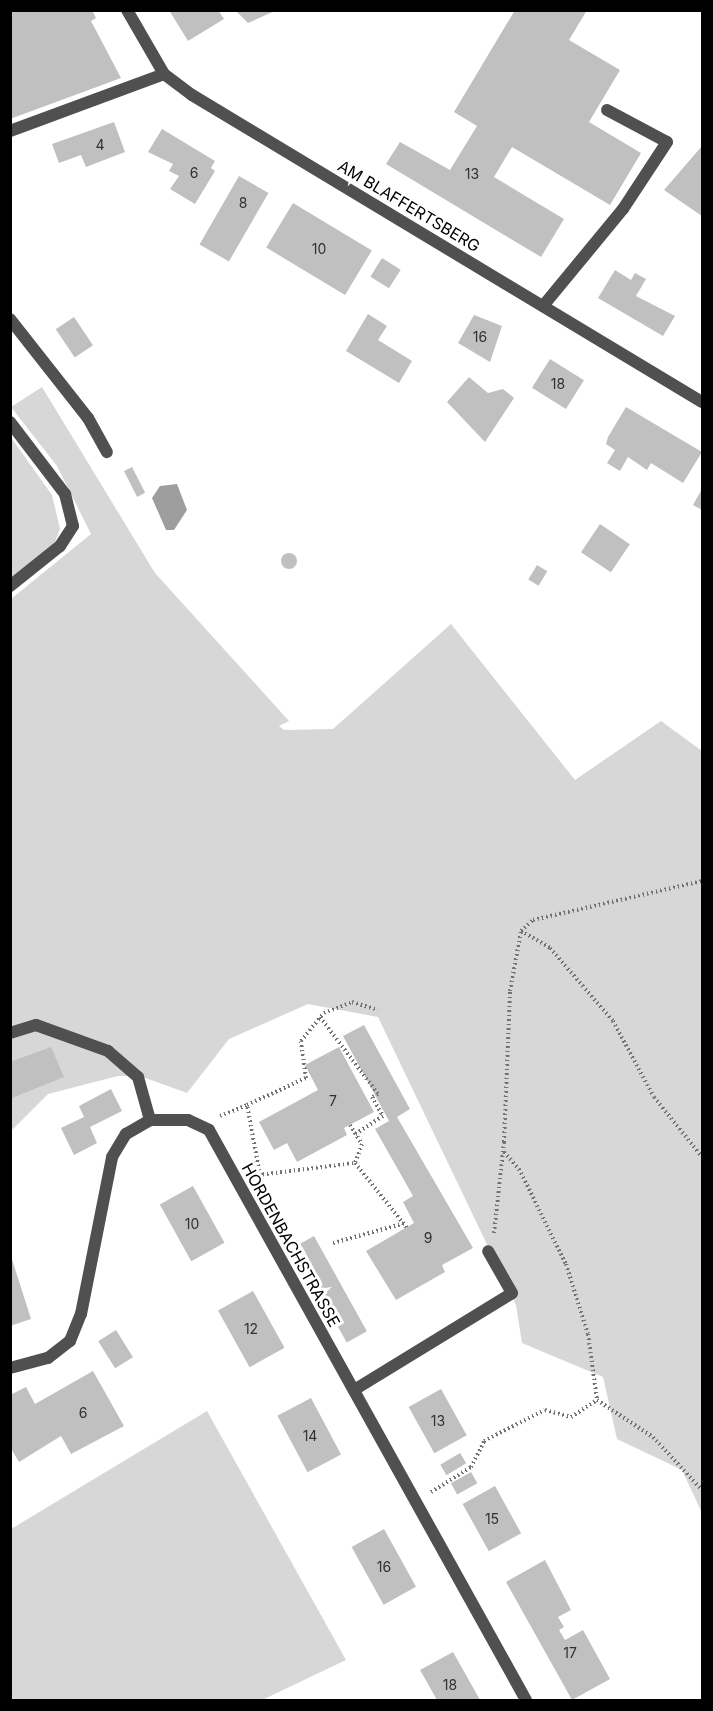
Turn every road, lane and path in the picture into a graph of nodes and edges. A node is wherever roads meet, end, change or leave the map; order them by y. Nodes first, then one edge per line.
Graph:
1 (127, 10) edge
2 (164, 74) junction
3 (608, 110) dead end
4 (10, 130) edge
5 (543, 306) junction
6 (10, 319) edge
7 (702, 402) edge
8 (10, 422) edge
9 (108, 452) dead end
10 (10, 585) edge
11 (702, 881) edge
12 (521, 931) junction
13 (378, 1010) dead end
14 (320, 1017) junction
15 (10, 1033) edge
16 (247, 1105) junction
17 (214, 1118) dead end
18 (150, 1120) junction
19 (350, 1125) dead end
20 (355, 1134) junction
21 (504, 1151) junction
22 (702, 1157) edge
23 (355, 1162) junction
24 (260, 1175) junction
25 (248, 1178) dead end
26 (333, 1243) dead end
27 (488, 1251) joint
28 (10, 1368) edge
29 (354, 1390) junction
30 (597, 1400) junction
31 (702, 1490) edge
32 (415, 1501) junction
33 (526, 1701) edge

1 - 2 street, AM BLAFFERTSBERG
2 - 4 street
2 - 5 street, AM BLAFFERTSBERG
3 - 5 street
5 - 7 street, AM BLAFFERTSBERG
6 - 9 street
8 - 10 street
11 - 12 path
12 - 21 path
12 - 22 path
13 - 14 path
14 - 16 path
14 - 20 path
15 - 18 street
16 - 17 path
16 - 24 path
18 - 28 street
18 - 29 street, HORDENBACHSTRASSE
19 - 20 path
20 - 23 path
21 - 27 path
21 - 30 path
23 - 24 path
23 - 26 path
24 - 25 path
27 - 29 street
29 - 32 street, HORDENBACHSTRASSE
30 - 31 path
30 - 32 path
32 - 33 street, HORDENBACHSTRASSE

